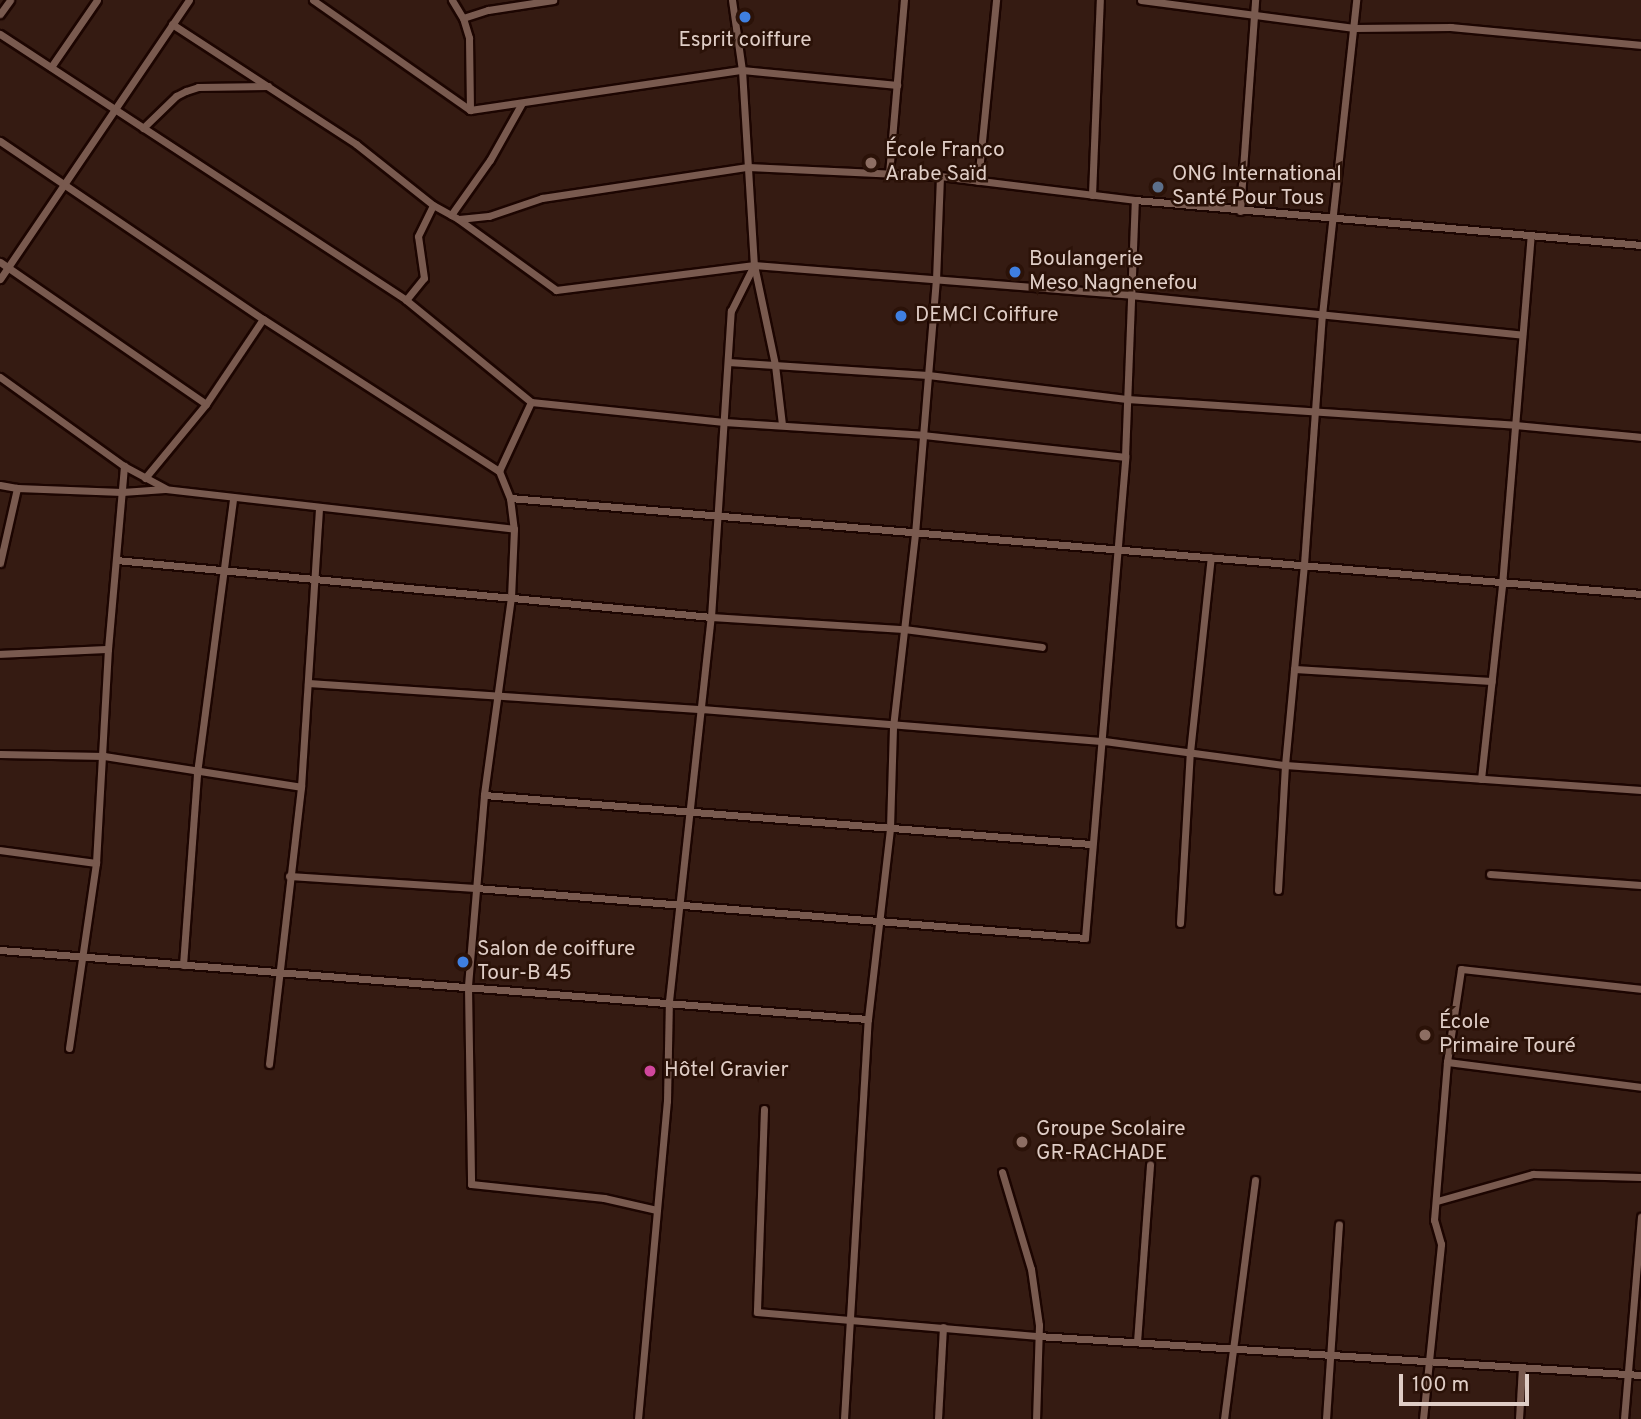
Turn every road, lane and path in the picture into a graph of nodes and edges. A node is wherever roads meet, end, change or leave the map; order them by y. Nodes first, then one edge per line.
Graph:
1 (10, 0) edge
2 (97, 0) edge
3 (189, 0) edge
4 (313, 0) edge
5 (452, 0) edge
6 (553, 0) edge
7 (732, 0) edge
8 (904, 0) edge
9 (996, 0) edge
10 (1100, 0) edge
11 (1141, 0) edge
12 (1255, 0) edge
13 (1356, 0) edge
14 (0, 14) edge
15 (1253, 16) junction
16 (463, 18) junction
17 (172, 24) junction
18 (1354, 28) junction
19 (0, 34) edge
20 (1641, 45) edge
21 (51, 67) junction
22 (742, 70) junction
23 (897, 85) junction
24 (270, 86) junction
25 (522, 103) junction
26 (113, 108) junction
27 (470, 110) junction
28 (143, 128) junction
29 (0, 141) edge
30 (748, 167) junction
31 (889, 174) junction
32 (940, 176) junction
33 (978, 181) junction
34 (64, 184) junction
35 (1092, 195) junction
36 (1135, 200) junction
37 (433, 205) junction
38 (1240, 211) junction
39 (454, 217) junction
40 (1332, 220) junction
41 (1531, 235) junction
42 (1641, 245) edge
43 (0, 262) edge
44 (754, 265) junction
45 (8, 267) junction
46 (0, 279) edge
47 (936, 280) junction
48 (1131, 295) junction
49 (407, 300) junction
50 (1322, 315) junction
51 (263, 319) junction
52 (1522, 335) junction
53 (728, 362) junction
54 (775, 365) junction
55 (928, 375) junction
56 (0, 377) edge
57 (1127, 399) junction
58 (530, 402) junction
59 (206, 404) junction
60 (1315, 411) junction
61 (724, 422) junction
62 (782, 425) junction
63 (1515, 425) junction
64 (923, 435) junction
65 (1641, 437) edge
66 (1125, 457) junction
67 (124, 466) junction
68 (499, 471) junction
69 (145, 478) junction
70 (0, 485) edge
71 (16, 488) junction
72 (165, 489) junction
73 (122, 492) junction
74 (233, 498) junction
75 (510, 498) junction
76 (320, 508) junction
77 (718, 518) junction
78 (514, 529) junction
79 (915, 534) junction
80 (1119, 550) junction
81 (1211, 557) junction
82 (116, 560) junction
83 (0, 562) edge
84 (1304, 564) junction
85 (221, 570) junction
86 (315, 578) junction
87 (1502, 585) junction
88 (1641, 594) edge
89 (511, 597) junction
90 (711, 617) junction
91 (904, 628) junction
92 (1042, 647) dead end
93 (108, 649) junction
94 (0, 654) edge
95 (1294, 669) junction
96 (1492, 681) junction
97 (309, 683) junction
98 (500, 694) junction
99 (702, 709) junction
100 (893, 727) junction
101 (1104, 741) junction
102 (1190, 752) junction
103 (0, 754) edge
104 (104, 756) junction
105 (1285, 765) junction
106 (197, 773) junction
107 (1481, 779) junction
108 (302, 787) junction
109 (1641, 790) edge
110 (484, 795) junction
111 (692, 810) junction
112 (890, 828) junction
113 (1091, 844) junction
114 (0, 850) edge
115 (96, 863) junction
116 (1490, 874) dead end
117 (289, 876) junction
118 (1641, 885) edge
119 (476, 888) junction
120 (1278, 890) dead end
121 (680, 905) junction
122 (879, 920) junction
123 (1180, 923) dead end
124 (0, 950) edge
125 (82, 957) junction
126 (183, 965) junction
127 (281, 972) junction
128 (468, 987) junction
129 (1641, 989) edge
130 (669, 1001) junction
131 (868, 1018) junction
132 (69, 1048) dead end
133 (1447, 1062) junction
134 (269, 1064) dead end
135 (1641, 1087) edge
136 (764, 1109) dead end
137 (1150, 1164) dead end
138 (1002, 1172) dead end
139 (1641, 1177) edge
140 (1255, 1180) dead end
141 (1437, 1201) junction
142 (657, 1210) junction
143 (1641, 1217) edge
144 (1339, 1224) dead end
145 (1639, 1278) edge
146 (850, 1319) junction
147 (943, 1327) junction
148 (1038, 1336) junction
149 (1137, 1342) junction
150 (1233, 1348) junction
151 (1331, 1354) junction
152 (1428, 1362) junction
153 (1522, 1367) junction
154 (1628, 1374) junction
155 (1641, 1374) edge
156 (638, 1419) edge
157 (844, 1419) edge
158 (937, 1419) edge
159 (1036, 1419) edge
160 (1224, 1419) edge
161 (1326, 1419) edge
162 (1423, 1419) edge
163 (1519, 1419) edge
164 (1624, 1419) edge

1 - 14 street
2 - 21 street
3 - 17 street
4 - 27 street
5 - 16 street
6 - 16 street
7 - 22 street
8 - 23 street
9 - 33 street
10 - 35 street
11 - 15 street
12 - 15 street
13 - 18 street
15 - 18 street
15 - 38 street
16 - 27 street
17 - 24 street
17 - 26 street
18 - 20 street
18 - 40 street
19 - 21 street
21 - 26 street
22 - 23 street
22 - 25 street
22 - 30 street
23 - 31 street
24 - 28 street
24 - 37 street
25 - 27 street
25 - 39 street
26 - 28 street
26 - 34 street
28 - 49 street
29 - 34 street
30 - 31 street
30 - 39 street
30 - 44 street
31 - 32 street
32 - 33 street
32 - 47 street
33 - 35 street
34 - 45 street
34 - 51 street
35 - 36 street
36 - 38 street
36 - 48 street
37 - 39 street
37 - 49 street
38 - 40 street
39 - 44 street
40 - 41 street
40 - 50 street
41 - 42 street
41 - 52 street
43 - 45 street
44 - 47 street
44 - 53 street
44 - 54 street
45 - 46 street
45 - 59 street
47 - 48 street
47 - 55 street
48 - 50 street
48 - 57 street
49 - 58 street
50 - 52 street
50 - 60 street
51 - 59 street
51 - 68 street
52 - 63 street
53 - 54 street
53 - 61 street
54 - 55 street
54 - 62 street
55 - 57 street
55 - 64 street
56 - 67 street
57 - 60 street
57 - 66 street
58 - 61 street
58 - 68 street
59 - 69 street
60 - 63 street
60 - 84 street
61 - 62 street
61 - 77 street
62 - 64 street
63 - 65 street
63 - 87 street
64 - 66 street
64 - 79 street
66 - 80 street
67 - 69 street
67 - 73 street
68 - 75 street
69 - 72 street
70 - 71 street
71 - 73 street
71 - 83 street
72 - 73 street
72 - 74 street
73 - 82 street
74 - 76 street
74 - 85 street
75 - 77 street
75 - 78 street
76 - 78 street
76 - 86 street
77 - 79 street
77 - 90 street
78 - 89 street
79 - 80 street
79 - 91 street
80 - 81 street
80 - 101 street
81 - 84 street
81 - 102 street
82 - 85 street
82 - 93 street
84 - 87 street
84 - 95 street
85 - 86 street
85 - 106 street
86 - 89 street
86 - 97 street
87 - 88 street
87 - 96 street
89 - 90 street
89 - 98 street
90 - 91 street
90 - 99 street
91 - 92 street
91 - 100 street
93 - 94 street
93 - 104 street
95 - 96 street
95 - 105 street
96 - 107 street
97 - 98 street
97 - 108 street
98 - 99 street
98 - 110 street
99 - 100 street
99 - 111 street
100 - 101 street
100 - 112 street
101 - 102 street
101 - 113 street
102 - 105 street
102 - 123 street
103 - 104 street
104 - 106 street
104 - 115 street
105 - 107 street
105 - 120 street
106 - 108 street
106 - 126 street
107 - 109 street
108 - 117 street
110 - 111 street
110 - 119 street
111 - 112 street
111 - 121 street
112 - 113 street
112 - 122 street
113 - 122 street
114 - 115 street
115 - 125 street
116 - 118 street
117 - 119 street
117 - 127 street
119 - 121 street
119 - 128 street
121 - 122 street
121 - 130 street
122 - 131 street
124 - 125 street
125 - 126 street
125 - 132 street
126 - 127 street
127 - 128 street
127 - 134 street
128 - 130 street
128 - 142 street
129 - 133 street
130 - 131 street
130 - 142 street
131 - 146 street
133 - 135 street
133 - 141 street
136 - 146 street
137 - 149 street
138 - 148 street
139 - 141 street
140 - 150 street
141 - 152 street
142 - 156 street
143 - 145 street
144 - 151 street
145 - 154 street
146 - 147 street
146 - 157 street
147 - 148 street
147 - 158 street
148 - 149 street
148 - 159 street
149 - 150 street
150 - 151 street
150 - 160 street
151 - 152 street
151 - 161 street
152 - 153 street
152 - 162 street
153 - 154 street
153 - 163 street
154 - 155 street
154 - 164 street

